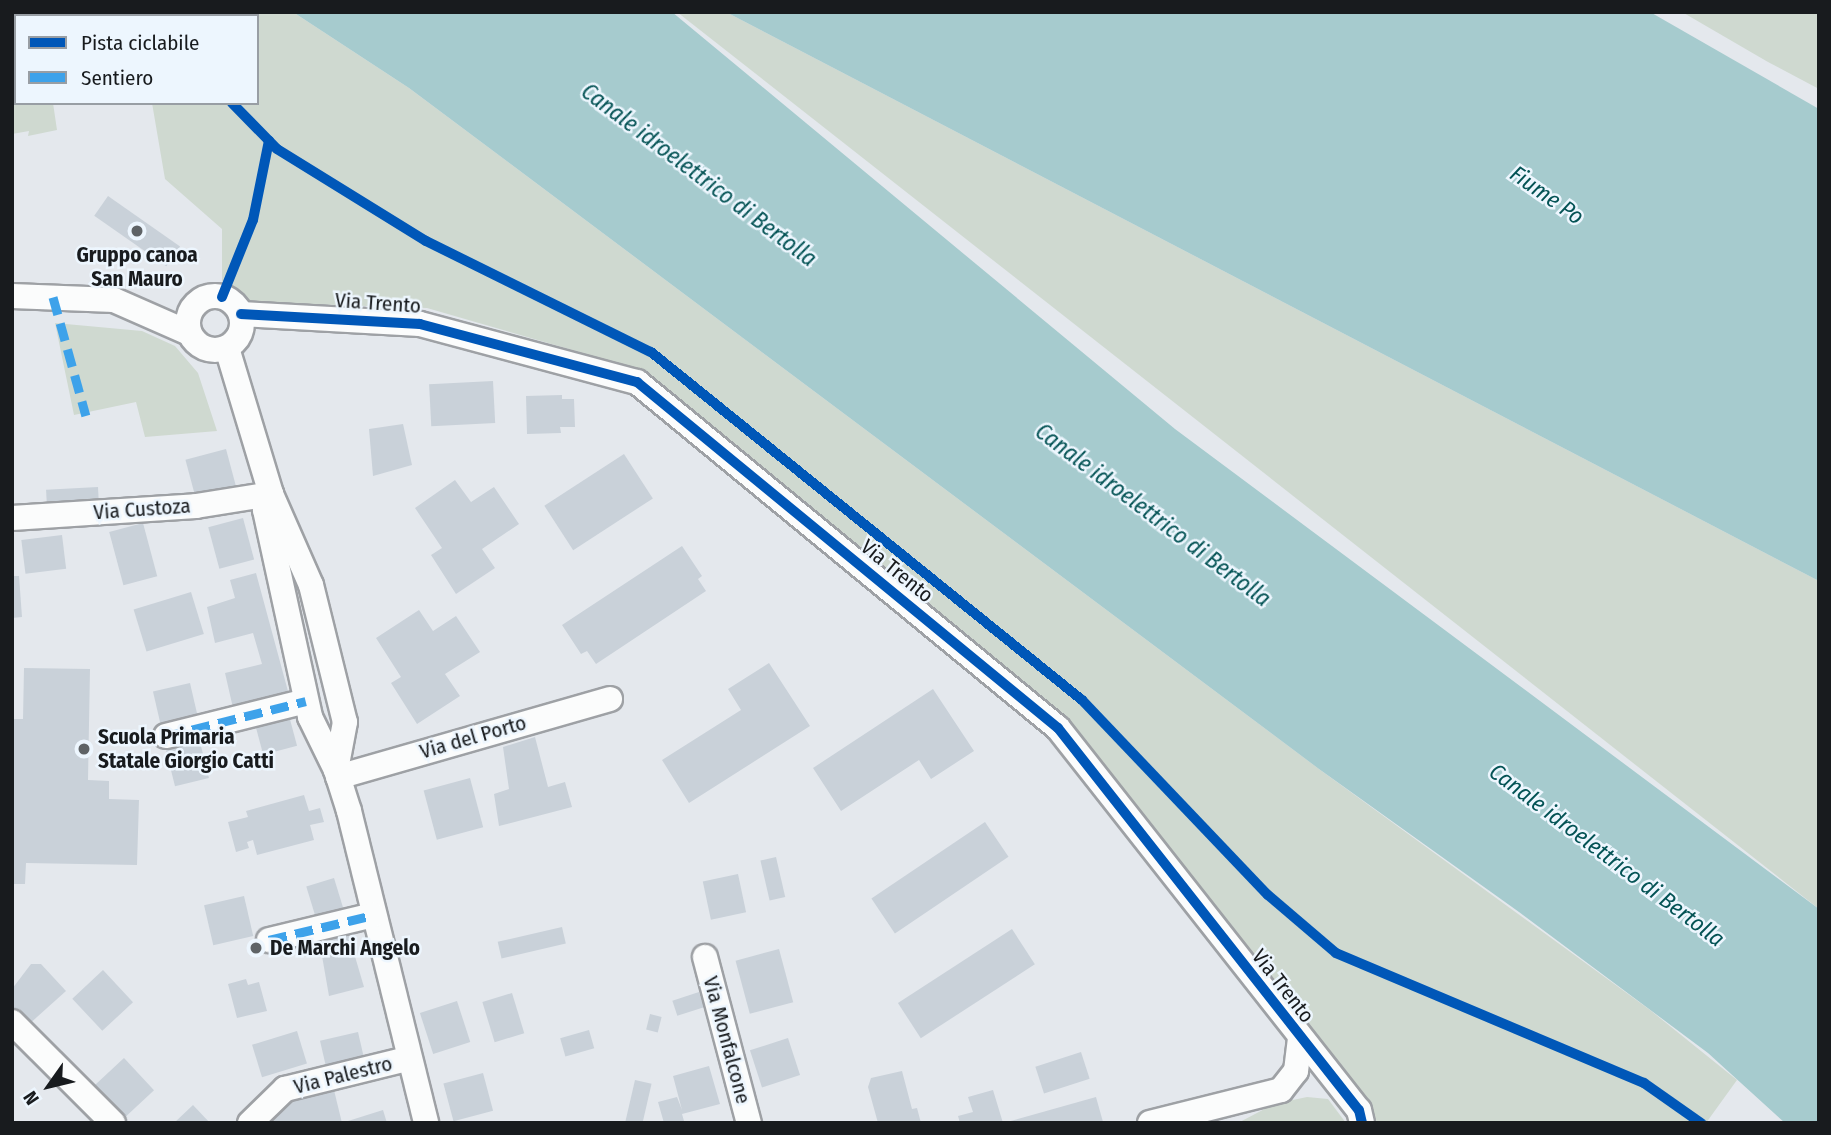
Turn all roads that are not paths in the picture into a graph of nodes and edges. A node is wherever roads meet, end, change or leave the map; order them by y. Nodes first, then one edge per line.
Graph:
1 (12, 296) edge
2 (241, 314) junction
3 (189, 332) junction
4 (227, 348) junction
5 (271, 494) junction
6 (12, 518) edge
7 (311, 585) junction
8 (280, 589) junction
9 (610, 699) dead end
10 (308, 709) junction
11 (343, 713) junction
12 (166, 736) dead end
13 (337, 774) junction
14 (373, 915) junction
15 (269, 940) dead end
16 (705, 957) dead end
17 (12, 1022) edge
18 (1300, 1040) junction
19 (407, 1059) junction
20 (113, 1123) edge
21 (250, 1123) edge
22 (425, 1123) edge
23 (749, 1123) edge
24 (1150, 1123) edge
25 (1362, 1123) edge

1 - 3 street
2 - 3 street
2 - 4 street
2 - 18 street, Via Trento
3 - 4 street
4 - 5 street
5 - 6 street, Via Custoza
5 - 7 street
5 - 8 street
7 - 8 street
7 - 11 street
8 - 10 street
9 - 13 street, Via del Porto
10 - 11 street
10 - 12 street
10 - 13 street
11 - 13 street
13 - 14 street
14 - 15 street
14 - 19 street
16 - 23 street, Via Monfalcone
17 - 20 street
18 - 24 street
18 - 25 street, Via Trento
19 - 21 street, Via Palestro
19 - 22 street

